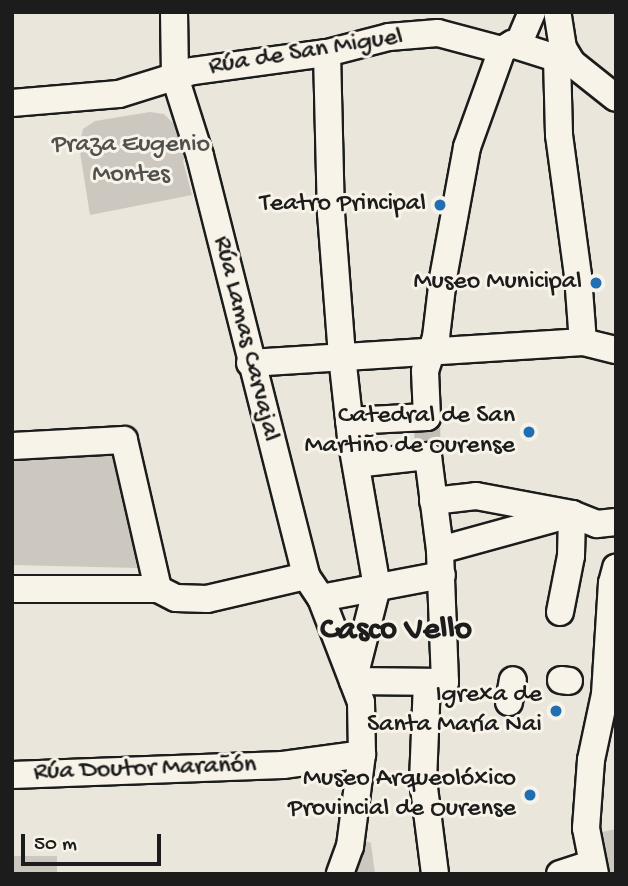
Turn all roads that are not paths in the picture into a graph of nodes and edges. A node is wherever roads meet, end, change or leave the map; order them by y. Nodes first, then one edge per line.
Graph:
1 (174, 12) edge
2 (532, 12) edge
3 (557, 12) edge
4 (510, 48) junction
5 (327, 53) junction
6 (564, 60) junction
7 (175, 77) junction
8 (616, 98) edge
9 (12, 103) edge
10 (583, 342) junction
11 (341, 346) junction
12 (616, 350) edge
13 (431, 351) junction
14 (250, 363) junction
15 (349, 421) junction
16 (12, 446) edge
17 (356, 464) junction
18 (433, 500) junction
19 (572, 514) junction
20 (616, 522) edge
21 (441, 563) junction
22 (616, 568) edge
23 (306, 576) junction
24 (377, 587) junction
25 (12, 589) edge
26 (158, 589) junction
27 (321, 597) junction
28 (585, 597) edge
29 (353, 681) junction
30 (426, 682) junction
31 (610, 694) edge
32 (362, 754) junction
33 (12, 775) edge
34 (593, 869) edge
35 (340, 874) edge
36 (435, 874) edge
37 (560, 874) edge

1 - 7 street, Rúa Lamas Carvajal
2 - 4 street
3 - 6 street
4 - 5 street, Rúa de San Miguel
4 - 6 street, Rúa de San Miguel
4 - 13 street
5 - 7 street, Rúa de San Miguel
5 - 11 street
6 - 8 street
6 - 10 street
7 - 9 street, Rúa de San Miguel
7 - 14 street, Rúa Lamas Carvajal
10 - 12 street
10 - 13 street
11 - 13 street
11 - 14 street
11 - 15 street
13 - 15 street
14 - 23 street, Rúa Lamas Carvajal
15 - 17 street
16 - 26 street
17 - 18 street
17 - 24 street
18 - 19 street
18 - 21 street
19 - 20 street
19 - 21 street
19 - 28 street
21 - 24 street
21 - 30 street
22 - 28 street
23 - 26 street
23 - 27 street, Rúa Lamas Carvajal
24 - 27 street
24 - 29 street
25 - 26 street
27 - 29 street, Rúa Lamas Carvajal
28 - 31 street
29 - 30 street
29 - 32 street, Rúa Lamas Carvajal
30 - 36 street
31 - 34 street
32 - 33 street, Rúa Doutor Marañón
32 - 35 street, Rúa Lamas Carvajal
34 - 37 street

